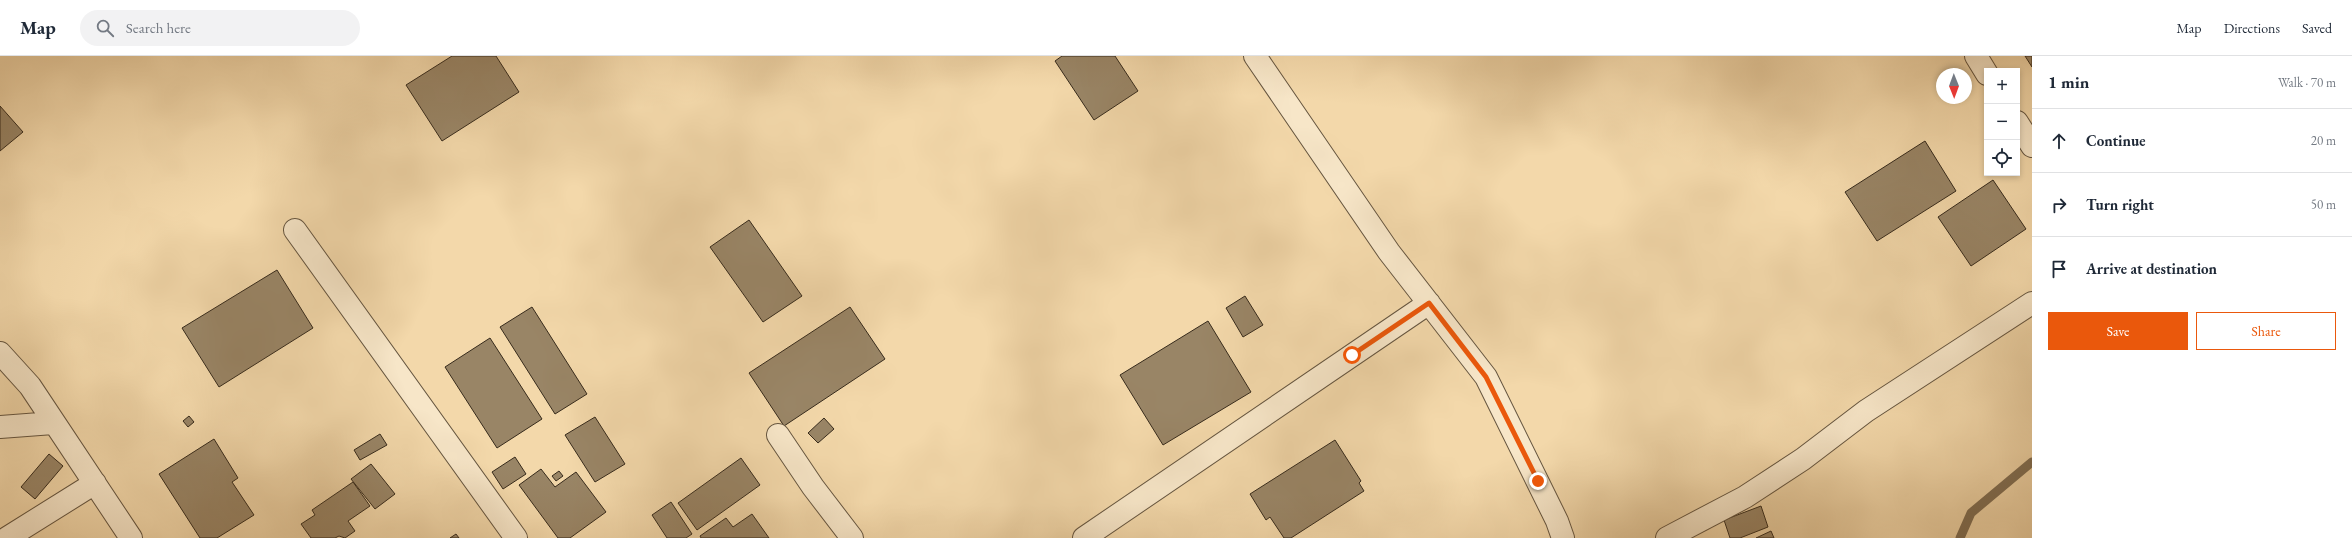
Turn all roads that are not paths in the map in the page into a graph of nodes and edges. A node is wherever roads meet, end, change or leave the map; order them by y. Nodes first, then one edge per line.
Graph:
1 (1255, 56) edge
2 (1976, 56) edge
3 (1984, 69) edge
4 (2020, 127) edge
5 (2032, 146) edge
6 (295, 230) dead end
7 (1429, 303) junction
8 (2032, 303) edge
9 (0, 353) edge
10 (52, 423) junction
11 (0, 428) edge
12 (778, 435) dead end
13 (95, 483) junction
14 (7, 538) edge
15 (131, 538) edge
16 (516, 538) edge
17 (852, 538) edge
18 (1084, 538) edge
19 (1563, 538) edge
20 (1666, 538) edge

1 - 7 street
2 - 3 street
4 - 5 street
6 - 16 street
7 - 18 street
7 - 19 street
8 - 20 street
9 - 10 street
10 - 11 street
10 - 13 street
12 - 17 street
13 - 14 street
13 - 15 street

